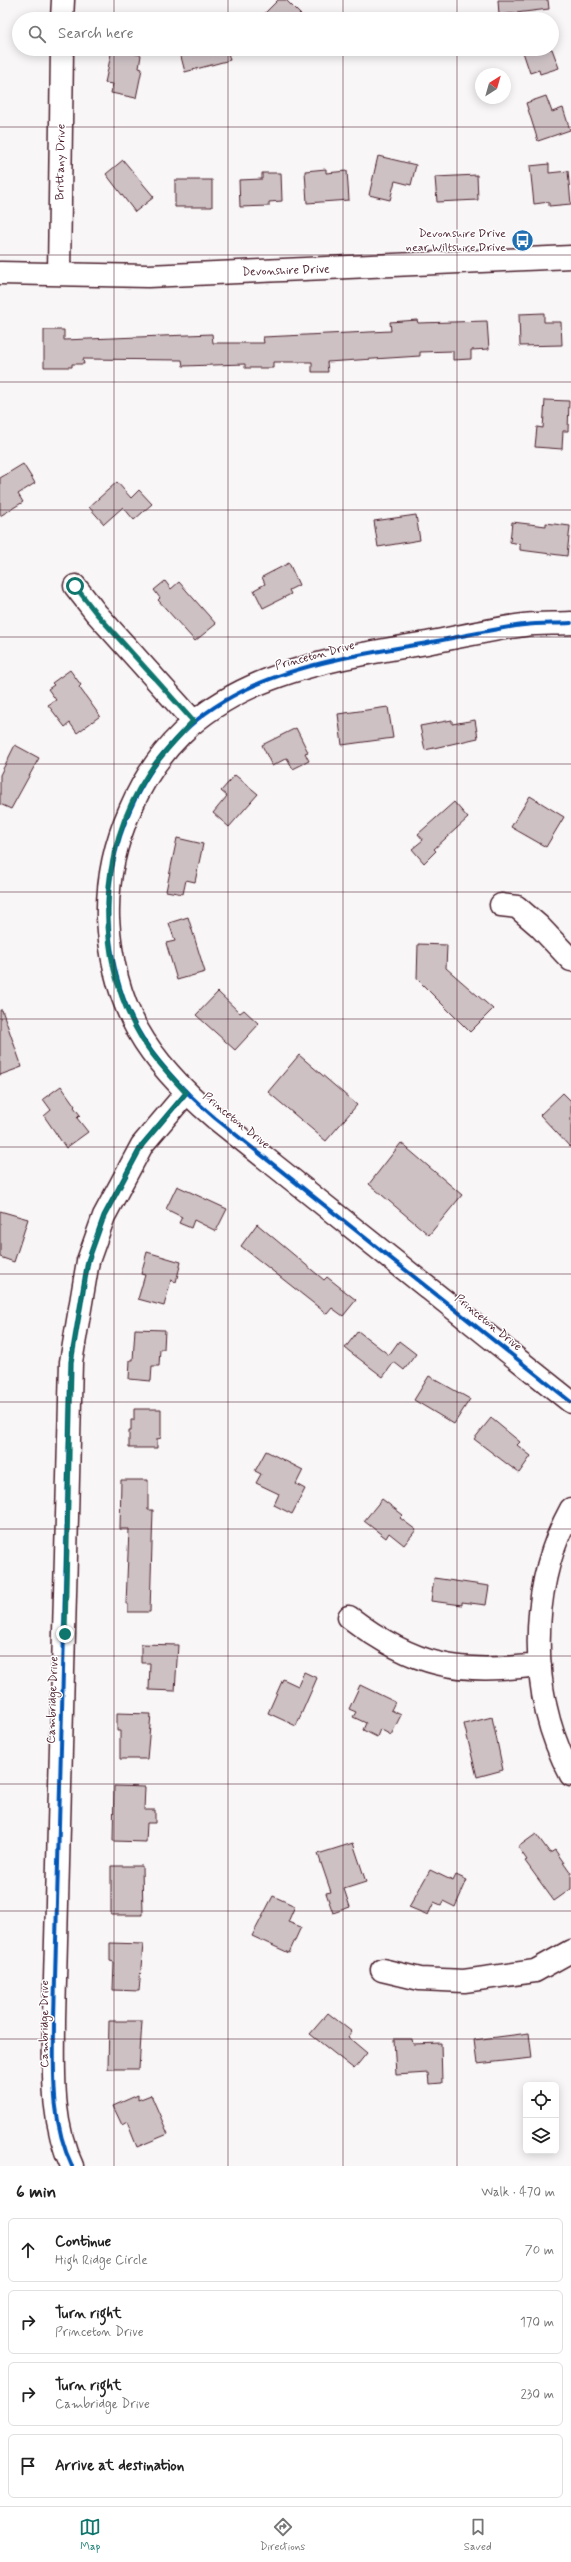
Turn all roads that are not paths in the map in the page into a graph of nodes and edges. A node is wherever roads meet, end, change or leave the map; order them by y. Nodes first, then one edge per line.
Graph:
1 (63, 0) edge
2 (62, 12) edge
3 (62, 56) edge
4 (571, 257) edge
5 (0, 273) edge
6 (59, 274) junction
7 (75, 586) dead end
8 (571, 622) edge
9 (193, 721) junction
10 (501, 905) dead end
11 (571, 960) edge
12 (186, 1093) junction
13 (571, 1402) edge
14 (571, 1509) edge
15 (349, 1617) dead end
16 (540, 1665) junction
17 (571, 1775) edge
18 (571, 1951) edge
19 (382, 1970) dead end
20 (72, 2166) edge

1 - 2 street
3 - 6 street, Brittany Drive
4 - 6 street, Devonshire Drive
5 - 6 street, Devonshire Drive
7 - 9 street
8 - 9 street, Princeton Drive
9 - 12 street, Princeton Drive
10 - 11 street
12 - 13 street, Princeton Drive
12 - 20 street, Cambridge Drive
14 - 16 street
15 - 16 street
16 - 17 street
18 - 19 street

